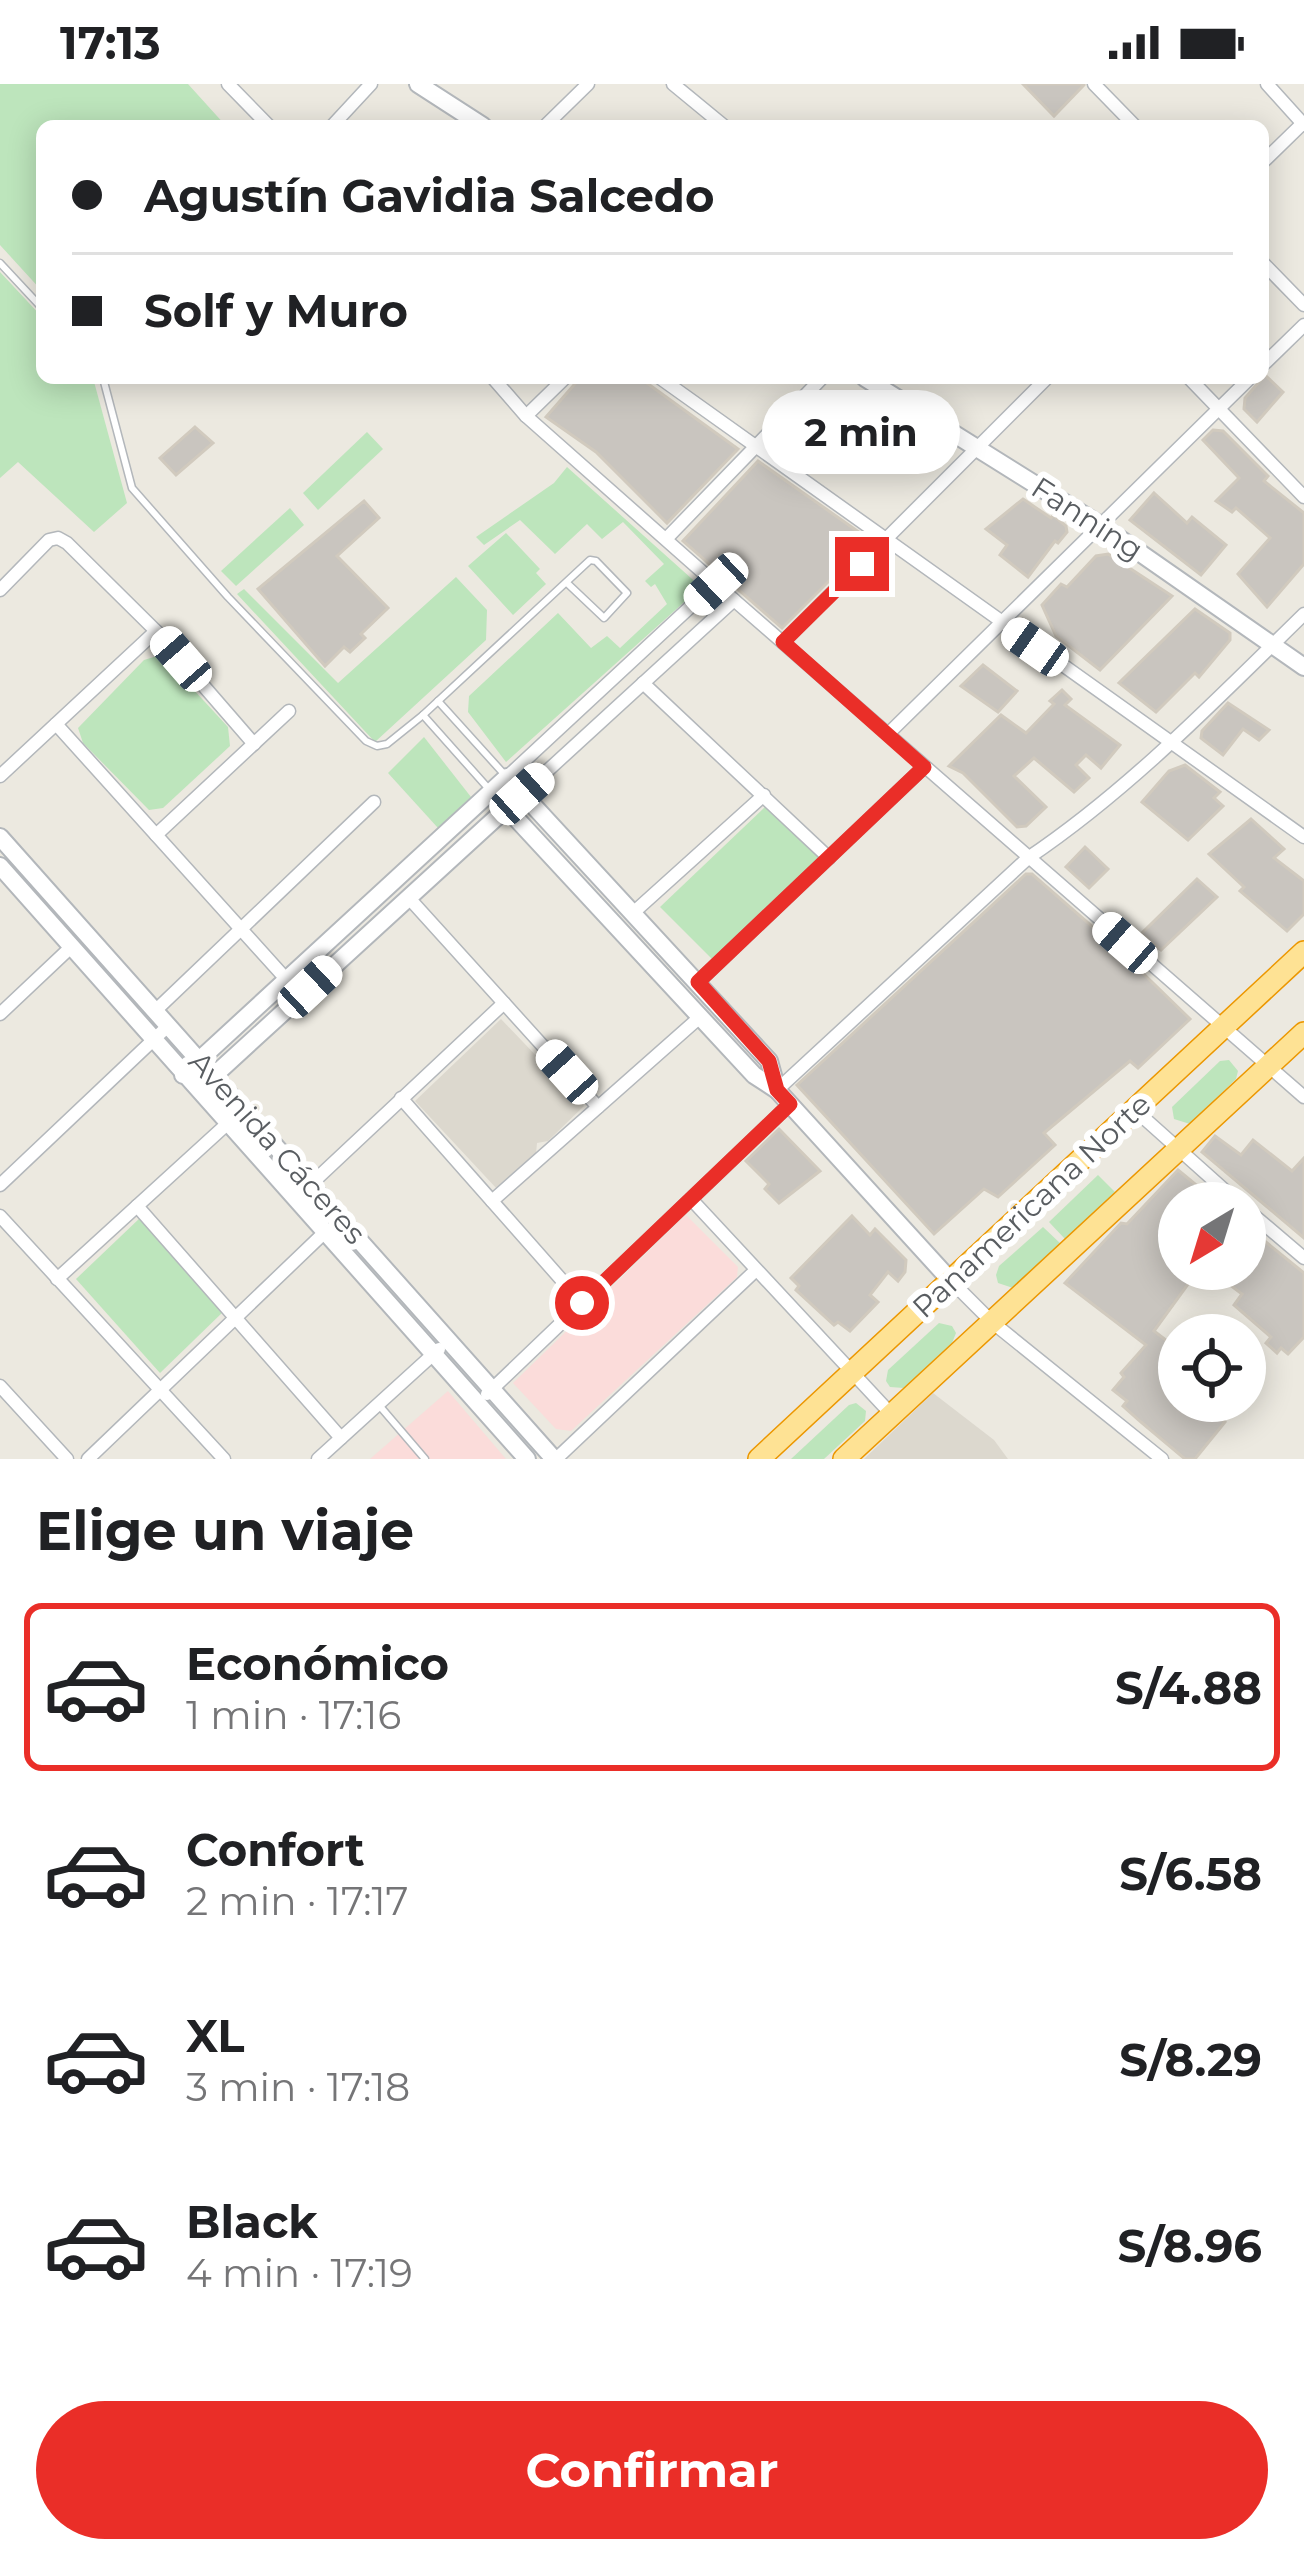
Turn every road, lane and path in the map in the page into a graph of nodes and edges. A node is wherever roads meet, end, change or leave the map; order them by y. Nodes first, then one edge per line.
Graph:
1 (229, 84) edge
2 (371, 84) edge
3 (418, 84) edge
4 (587, 84) edge
5 (673, 84) edge
6 (1094, 84) edge
7 (1267, 84) edge
8 (263, 120) edge
9 (338, 120) edge
10 (474, 120) edge
11 (551, 120) edge
12 (717, 120) edge
13 (1129, 120) edge
14 (1304, 123) edge
15 (1269, 156) edge
16 (0, 263) edge
17 (1269, 269) edge
18 (36, 302) edge
19 (1304, 305) edge
20 (1304, 325) edge
21 (1269, 359) edge
22 (106, 384) edge
23 (498, 384) edge
24 (559, 384) edge
25 (668, 384) edge
26 (816, 384) edge
27 (875, 384) edge
28 (1037, 384) edge
29 (1195, 384) edge
30 (1244, 384) edge
31 (1220, 408) junction
32 (526, 416) junction
33 (756, 446) junction
34 (977, 448) junction
35 (1304, 497) edge
36 (1100, 525) junction
37 (666, 538) junction
38 (888, 538) junction
39 (567, 583) junction
40 (716, 584) junction
41 (0, 590) edge
42 (734, 600) junction
43 (1304, 614) edge
44 (1001, 623) junction
45 (156, 631) junction
46 (783, 642) junction
47 (1271, 646) junction
48 (1304, 667) edge
49 (643, 683) junction
50 (438, 701) junction
51 (289, 711) dead end
52 (423, 715) junction
53 (56, 724) junction
54 (889, 733) junction
55 (1170, 742) junction
56 (254, 744) junction
57 (924, 767) junction
58 (0, 776) edge
59 (507, 777) junction
60 (491, 791) junction
61 (522, 794) junction
62 (764, 795) junction
63 (374, 802) dead end
64 (506, 808) junction
65 (156, 835) junction
66 (1304, 837) edge
67 (1, 840) edge
68 (829, 858) junction
69 (1028, 858) junction
70 (0, 866) edge
71 (408, 897) junction
72 (633, 913) junction
73 (242, 931) junction
74 (70, 948) junction
75 (1304, 952) edge
76 (286, 979) junction
77 (698, 982) junction
78 (504, 1003) junction
79 (155, 1011) junction
80 (0, 1014) edge
81 (700, 1018) junction
82 (169, 1026) junction
83 (1223, 1028) junction
84 (1304, 1033) edge
85 (152, 1041) junction
86 (199, 1060) junction
87 (1268, 1067) junction
88 (183, 1075) junction
89 (213, 1076) junction
90 (197, 1091) junction
91 (1304, 1096) edge
92 (783, 1097) junction
93 (401, 1098) junction
94 (598, 1107) junction
95 (1135, 1110) junction
96 (227, 1124) junction
97 (1178, 1150) junction
98 (1215, 1182) edge
99 (0, 1185) edge
100 (310, 1185) junction
101 (295, 1199) junction
102 (691, 1199) junction
103 (492, 1201) junction
104 (137, 1206) junction
105 (0, 1216) edge
106 (1266, 1226) edge
107 (325, 1232) junction
108 (1304, 1258) edge
109 (755, 1271) junction
110 (57, 1279) junction
111 (951, 1280) junction
112 (582, 1303) junction
113 (236, 1318) junction
114 (992, 1322) junction
115 (441, 1347) junction
116 (852, 1373) junction
117 (0, 1386) edge
118 (492, 1389) junction
119 (160, 1390) junction
120 (478, 1403) junction
121 (378, 1404) junction
122 (892, 1414) junction
123 (341, 1438) junction
124 (67, 1459) edge
125 (88, 1459) edge
126 (224, 1459) edge
127 (318, 1459) edge
128 (425, 1459) edge
129 (527, 1459) edge
130 (555, 1459) edge
131 (759, 1459) edge
132 (844, 1459) edge
133 (1162, 1459) edge

1 - 8 street
2 - 9 street
3 - 10 street
4 - 11 street
5 - 12 street
6 - 13 street
7 - 14 street
14 - 15 street
16 - 18 lane
17 - 19 street
20 - 21 street
22 - 52 lane
23 - 32 street
24 - 32 street
25 - 33 street
26 - 33 street
27 - 34 street, Fanning
28 - 34 street
29 - 31 street
30 - 31 street
31 - 35 street
31 - 36 street
32 - 37 street
33 - 37 street
33 - 38 street
34 - 36 street, Fanning
34 - 38 street
36 - 44 street
36 - 47 street, Fanning
37 - 40 street
38 - 44 street
38 - 46 street
39 - 39 lane
39 - 50 lane
40 - 42 street
40 - 59 street
41 - 45 street
42 - 46 street
42 - 49 street
43 - 47 street
44 - 54 street
44 - 55 street
45 - 53 street
45 - 56 street
46 - 54 street
47 - 48 street, Fanning
47 - 55 street
49 - 61 street
49 - 62 street
50 - 52 lane
50 - 59 lane
51 - 56 street
52 - 60 lane
53 - 58 street
53 - 65 street
54 - 57 street
55 - 66 street
55 - 69 street
56 - 65 street
57 - 68 street
57 - 69 street
59 - 60 street
59 - 61 street
60 - 64 street
60 - 76 street
61 - 64 street
61 - 72 street
62 - 68 street
62 - 72 street
63 - 73 street
64 - 71 street
64 - 81 street
65 - 73 street
67 - 79 street, Avenida Cáceres
68 - 77 street
69 - 83 street
69 - 92 street
70 - 74 street, Avenida Cáceres
71 - 78 street
71 - 89 street
72 - 77 street
73 - 76 street
73 - 79 street
74 - 80 street
74 - 85 street, Avenida Cáceres
75 - 83 highway, Panamericana Norte
76 - 86 street
77 - 92 street
78 - 93 street
78 - 94 street
79 - 82 street, Avenida Cáceres
81 - 92 street
81 - 94 street
82 - 85 street
82 - 86 street, Avenida Cáceres
83 - 87 street
83 - 95 highway, Panamericana Norte
84 - 87 highway, Panamericana Norte
85 - 88 street, Avenida Cáceres
85 - 99 street
86 - 88 street
86 - 89 street, Avenida Cáceres
87 - 91 street
87 - 97 highway, Panamericana Norte
88 - 90 street, Avenida Cáceres
89 - 90 street
89 - 100 street, Avenida Cáceres
90 - 96 street, Avenida Cáceres
92 - 102 street
92 - 111 street
93 - 100 street
93 - 103 street
94 - 103 street
95 - 97 street
95 - 111 highway, Panamericana Norte
96 - 101 street, Avenida Cáceres
96 - 104 street
97 - 98 street
97 - 114 highway, Panamericana Norte
100 - 101 street
100 - 115 street, Avenida Cáceres
101 - 107 street, Avenida Cáceres
102 - 109 street
102 - 112 street
103 - 112 street
104 - 110 street
104 - 113 street
105 - 110 street
106 - 108 street
107 - 113 street
107 - 115 street, Avenida Cáceres
109 - 116 street
109 - 130 street
110 - 119 street
111 - 114 street
111 - 116 highway, Panamericana Norte
112 - 118 street
113 - 119 street
113 - 123 street
114 - 122 highway, Panamericana Norte
114 - 133 street
115 - 118 street, Avenida Cáceres
115 - 120 street, Avenida Cáceres
115 - 121 street
116 - 122 street
116 - 131 highway, Panamericana Norte
117 - 124 street
118 - 120 street
118 - 130 street, Avenida Cáceres
119 - 125 street
119 - 126 street
120 - 129 street, Avenida Cáceres
121 - 123 street
121 - 128 lane
122 - 132 highway, Panamericana Norte
123 - 127 street

